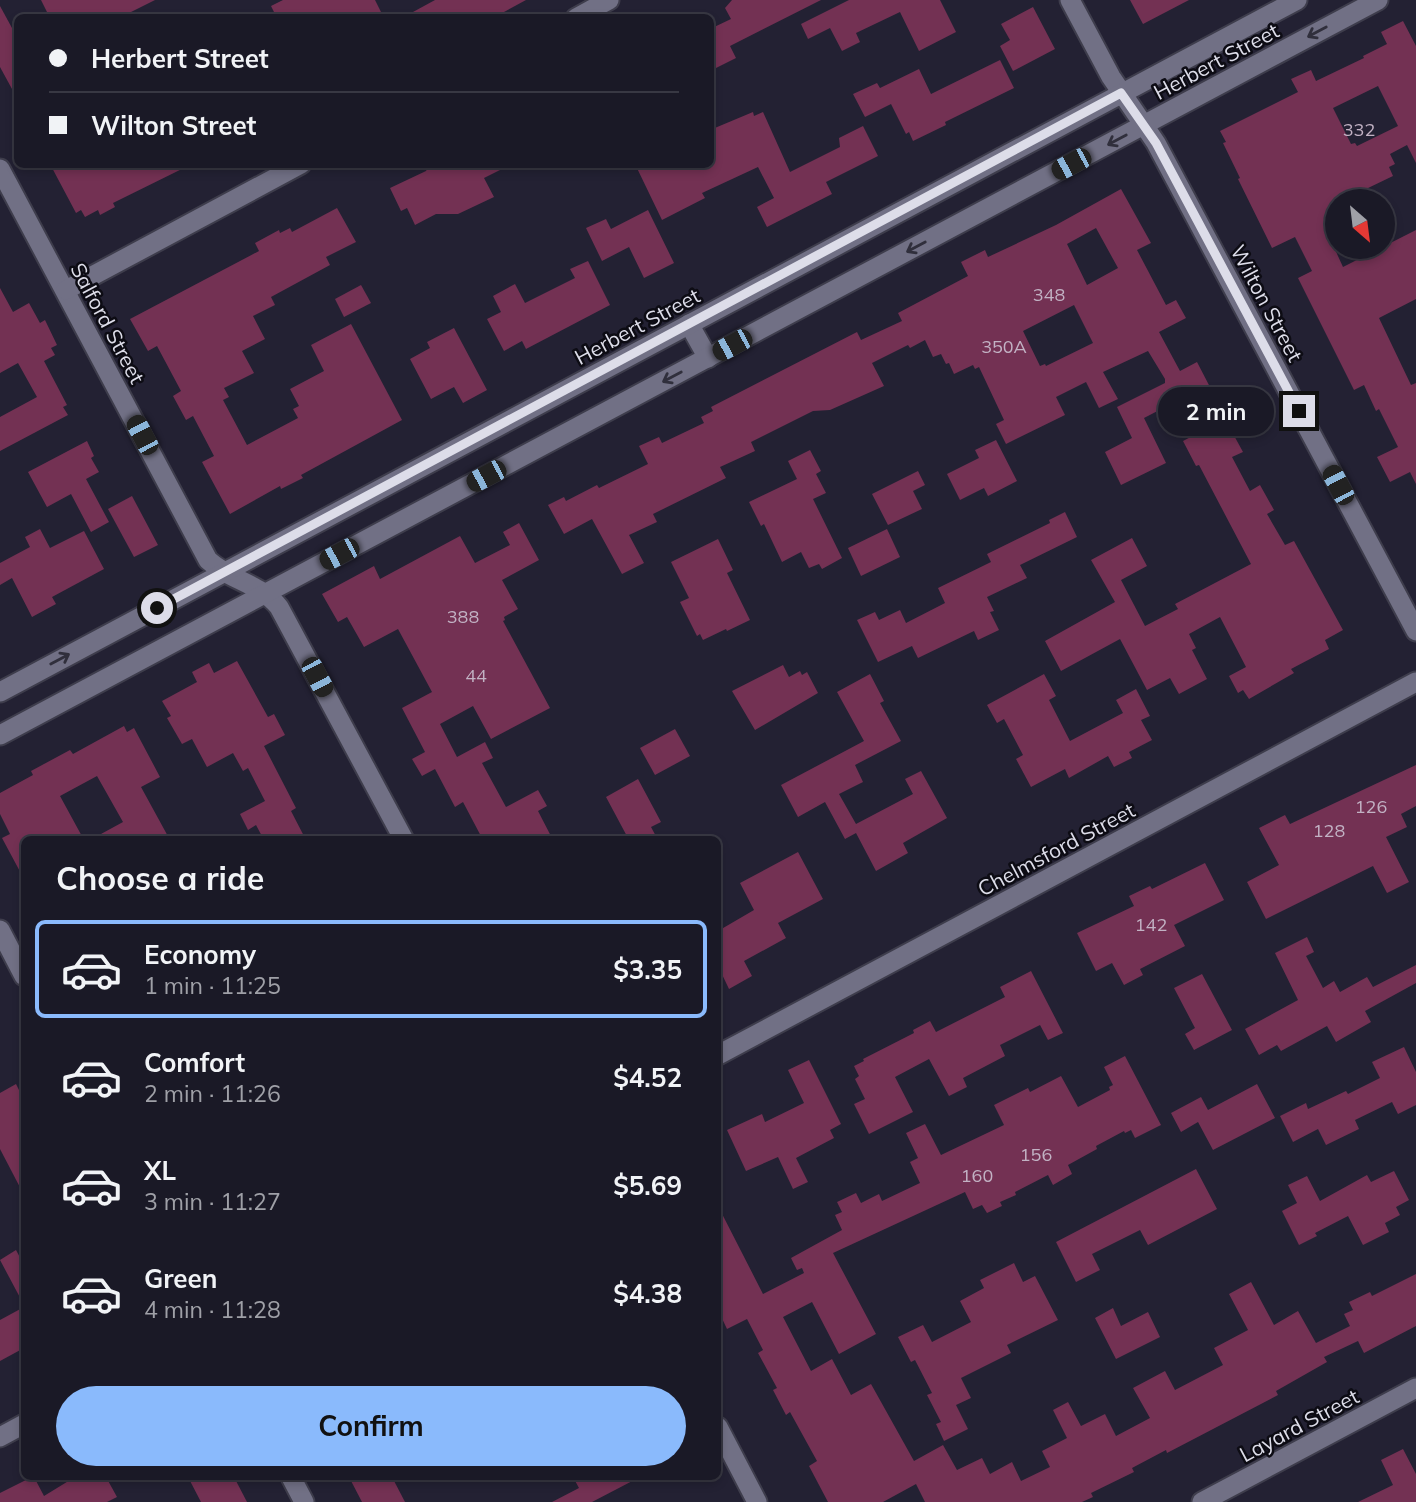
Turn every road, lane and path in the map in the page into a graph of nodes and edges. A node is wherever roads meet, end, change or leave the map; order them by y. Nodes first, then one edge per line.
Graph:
1 (609, 0) edge
2 (1070, 0) edge
3 (1297, 0) edge
4 (1378, 0) edge
5 (583, 14) edge
6 (1121, 93) junction
7 (1144, 126) junction
8 (294, 168) edge
9 (0, 169) edge
10 (66, 290) junction
11 (689, 324) junction
12 (708, 358) junction
13 (224, 572) junction
14 (265, 593) junction
15 (1416, 631) edge
16 (1416, 682) edge
17 (0, 692) edge
18 (0, 735) edge
19 (402, 836) edge
20 (0, 930) edge
21 (21, 970) edge
22 (721, 1053) edge
23 (1416, 1388) edge
24 (21, 1426) edge
25 (721, 1433) edge
26 (0, 1437) edge
27 (293, 1480) edge
28 (304, 1502) edge
29 (757, 1502) edge
30 (1202, 1502) edge

1 - 5 street
2 - 6 street, Wilton Street
3 - 6 street, Herbert Street
4 -> 7 street, Herbert Street
6 - 7 street, Wilton Street
6 - 11 street, Herbert Street
7 -> 12 street, Herbert Street
7 - 15 street, Wilton Street
8 - 10 street
9 - 10 street, Salford Street
10 - 13 street, Salford Street
11 - 12 street
11 - 13 street, Herbert Street
12 -> 14 street, Herbert Street
13 - 14 street, Salford Street
17 -> 13 street, Herbert Street
14 - 18 street, Herbert Street
14 - 19 street, Salford Street
16 - 22 street, Chelmsford Street
20 - 21 street
23 - 30 street, Layard Street
24 - 26 street
25 - 29 street
27 - 28 street

